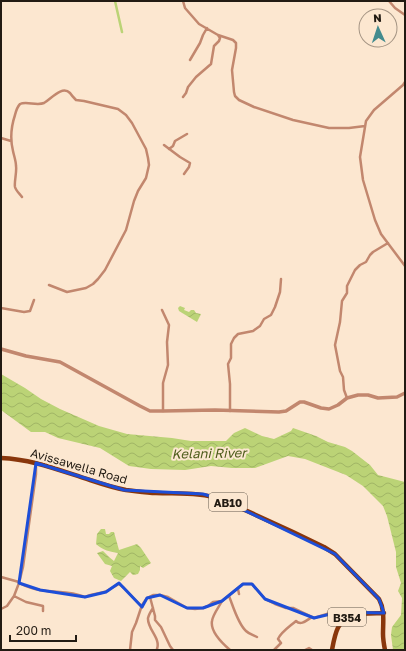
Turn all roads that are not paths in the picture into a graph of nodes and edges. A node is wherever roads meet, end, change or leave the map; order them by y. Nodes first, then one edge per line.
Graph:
1 (183, 1) edge
2 (389, 1) edge
3 (405, 15) edge
4 (207, 28) junction
5 (218, 35) junction
6 (190, 60) dead end
7 (405, 83) edge
8 (183, 97) dead end
9 (365, 126) junction
10 (187, 134) dead end
11 (1, 138) edge
12 (11, 141) junction
13 (164, 145) dead end
14 (169, 149) junction
15 (184, 174) dead end
16 (22, 197) dead end
17 (388, 243) junction
18 (405, 266) edge
19 (281, 279) dead end
20 (49, 285) dead end
21 (34, 300) dead end
22 (1, 308) edge
23 (162, 310) dead end
24 (1, 349) edge
25 (405, 393) edge
26 (347, 398) junction
27 (163, 411) junction
28 (230, 411) junction
29 (1, 458) edge
30 (36, 463) junction
31 (1, 577) edge
32 (19, 583) junction
33 (238, 589) junction
34 (239, 594) dead end
35 (14, 596) junction
36 (150, 596) junction
37 (229, 596) junction
38 (222, 601) junction
39 (142, 607) junction
40 (153, 608) junction
41 (1, 609) edge
42 (44, 610) dead end
43 (384, 613) junction
44 (354, 614) junction
45 (312, 617) junction
46 (257, 637) dead end
47 (157, 649) edge
48 (130, 650) edge
49 (173, 650) edge
50 (230, 650) edge
51 (274, 650) edge
52 (305, 650) edge
53 (312, 650) edge
54 (332, 650) edge
55 (385, 650) edge

1 - 4 street
2 - 3 street
4 - 5 street
4 - 6 street
5 - 8 street
5 - 9 street
7 - 9 street
9 - 17 street
10 - 14 street
11 - 12 street
12 - 16 street
12 - 20 street
13 - 14 street
14 - 15 street
17 - 18 street
17 - 26 street
19 - 28 street
21 - 22 street
23 - 27 street
24 - 27 street
25 - 26 street
26 - 28 street
27 - 28 street
29 - 30 main road, Avissawella Road / AB10
30 - 32 street
30 - 43 main road, Avissawella Road / AB10
31 - 32 street
32 - 35 street
32 - 39 street
33 - 34 street
33 - 37 street
33 - 45 street
35 - 41 street
35 - 42 street
36 - 38 street
36 - 39 street
36 - 40 street
37 - 38 street
37 - 46 street
38 - 50 street
39 - 48 street
40 - 47 street
40 - 49 street
43 - 44 main road, B354
43 - 55 main road, Avissawella Road / AB10
44 - 45 street
44 - 54 main road, B354
45 - 51 street
52 - 53 street

